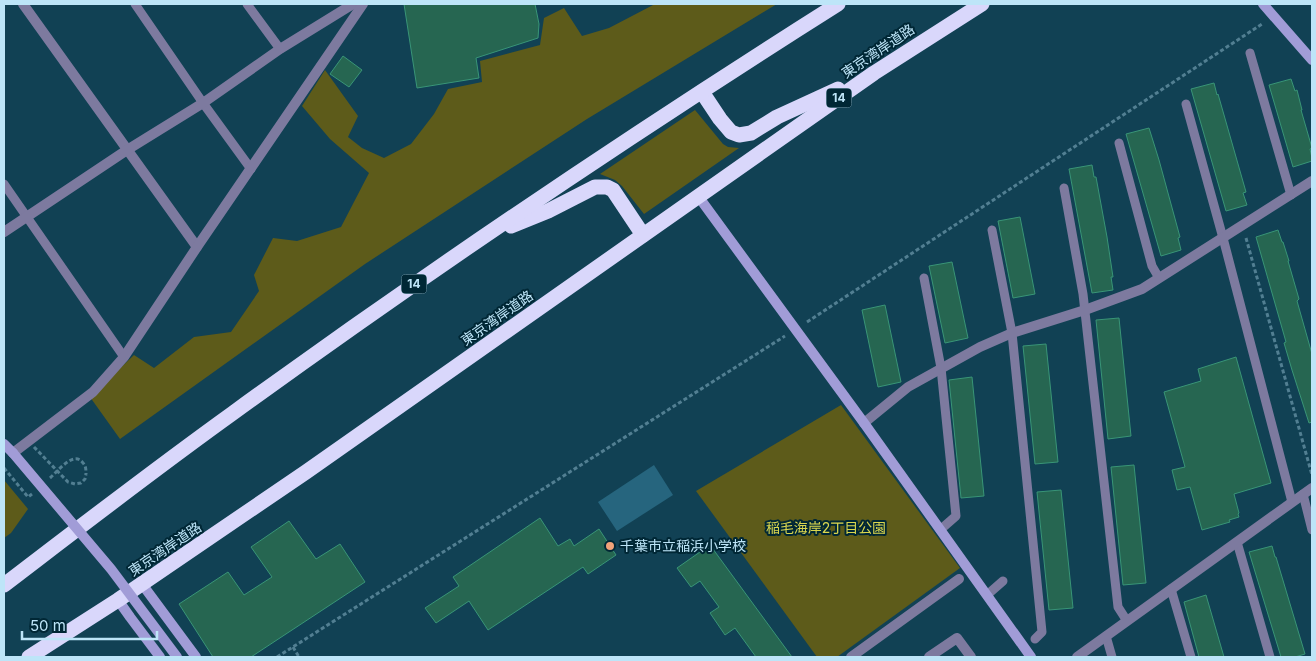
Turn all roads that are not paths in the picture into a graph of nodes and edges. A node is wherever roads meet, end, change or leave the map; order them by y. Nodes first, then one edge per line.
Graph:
1 (22, 4) edge
2 (135, 4) edge
3 (247, 4) edge
4 (353, 4) edge
5 (363, 4) edge
6 (838, 4) edge
7 (982, 4) edge
8 (1263, 4) edge
9 (280, 49) junction
10 (1250, 53) dead end
11 (1312, 60) edge
12 (874, 73) junction
13 (702, 92) junction
14 (203, 103) junction
15 (1186, 104) dead end
16 (1119, 143) dead end
17 (127, 150) junction
18 (252, 169) junction
19 (1312, 181) edge
20 (4, 184) edge
21 (1064, 188) dead end
22 (1291, 195) junction
23 (698, 196) junction
24 (26, 216) junction
25 (992, 230) dead end
26 (4, 232) edge
27 (643, 235) junction
28 (484, 236) junction
29 (1223, 238) junction
30 (197, 247) junction
31 (924, 278) dead end
32 (1159, 278) junction
33 (1085, 310) junction
34 (1012, 333) junction
35 (124, 357) junction
36 (941, 368) junction
37 (864, 423) junction
38 (4, 444) edge
39 (13, 453) junction
40 (1312, 488) edge
41 (1303, 494) junction
42 (1292, 502) junction
43 (940, 530) junction
44 (1312, 530) edge
45 (1237, 542) junction
46 (959, 579) dead end
47 (1003, 581) dead end
48 (142, 584) junction
49 (4, 585) edge
50 (1171, 589) junction
51 (987, 595) junction
52 (118, 600) junction
53 (1127, 621) junction
54 (1106, 636) junction
55 (1035, 639) dead end
56 (29, 657) edge
57 (160, 657) edge
58 (177, 657) edge
59 (196, 657) edge
60 (851, 657) edge
61 (930, 657) edge
62 (971, 657) edge
63 (1031, 657) edge
64 (1076, 657) edge
65 (1112, 657) edge
66 (1191, 657) edge
67 (1270, 657) edge

1 - 17 street
2 - 14 lane
3 - 9 lane
4 - 9 street
5 - 18 street
6 - 13 highway, 14
7 - 12 highway, 東京湾岸道路 / 14
8 - 11 street
9 - 14 street
10 - 22 lane
12 - 13 highway
12 - 23 highway, 東京湾岸道路 / 14
13 - 28 highway, 14
14 - 17 street
14 - 18 lane
15 - 29 lane
16 - 32 lane
17 - 24 street
17 - 30 street
18 - 30 street
19 - 22 street
20 - 24 lane
21 - 33 lane
22 - 29 street
23 - 27 highway, 東京湾岸道路 / 14
23 - 37 street
24 - 26 street
24 - 35 lane
25 - 34 lane
27 - 28 highway
27 - 48 highway, 東京湾岸道路 / 14
28 - 49 highway, 14
29 - 32 street
29 - 42 lane
30 - 35 street
31 - 36 lane
32 - 33 street
33 - 34 street
33 - 53 lane
34 - 36 street
34 - 55 lane
35 - 39 street
36 - 37 street
36 - 43 lane
37 - 43 street
38 - 39 street
39 - 58 street, bridge
40 - 41 street
41 - 42 street
41 - 44 lane
42 - 45 street
43 - 51 street
45 - 50 street
45 - 67 lane
46 - 60 street
47 - 51 lane
48 - 52 highway, 東京湾岸道路 / 14
48 - 59 street
50 - 53 street
50 - 66 lane
51 - 63 street
52 - 56 highway, 東京湾岸道路 / 14
52 - 57 street
53 - 54 street
54 - 64 street
54 - 65 lane
61 - 62 street

